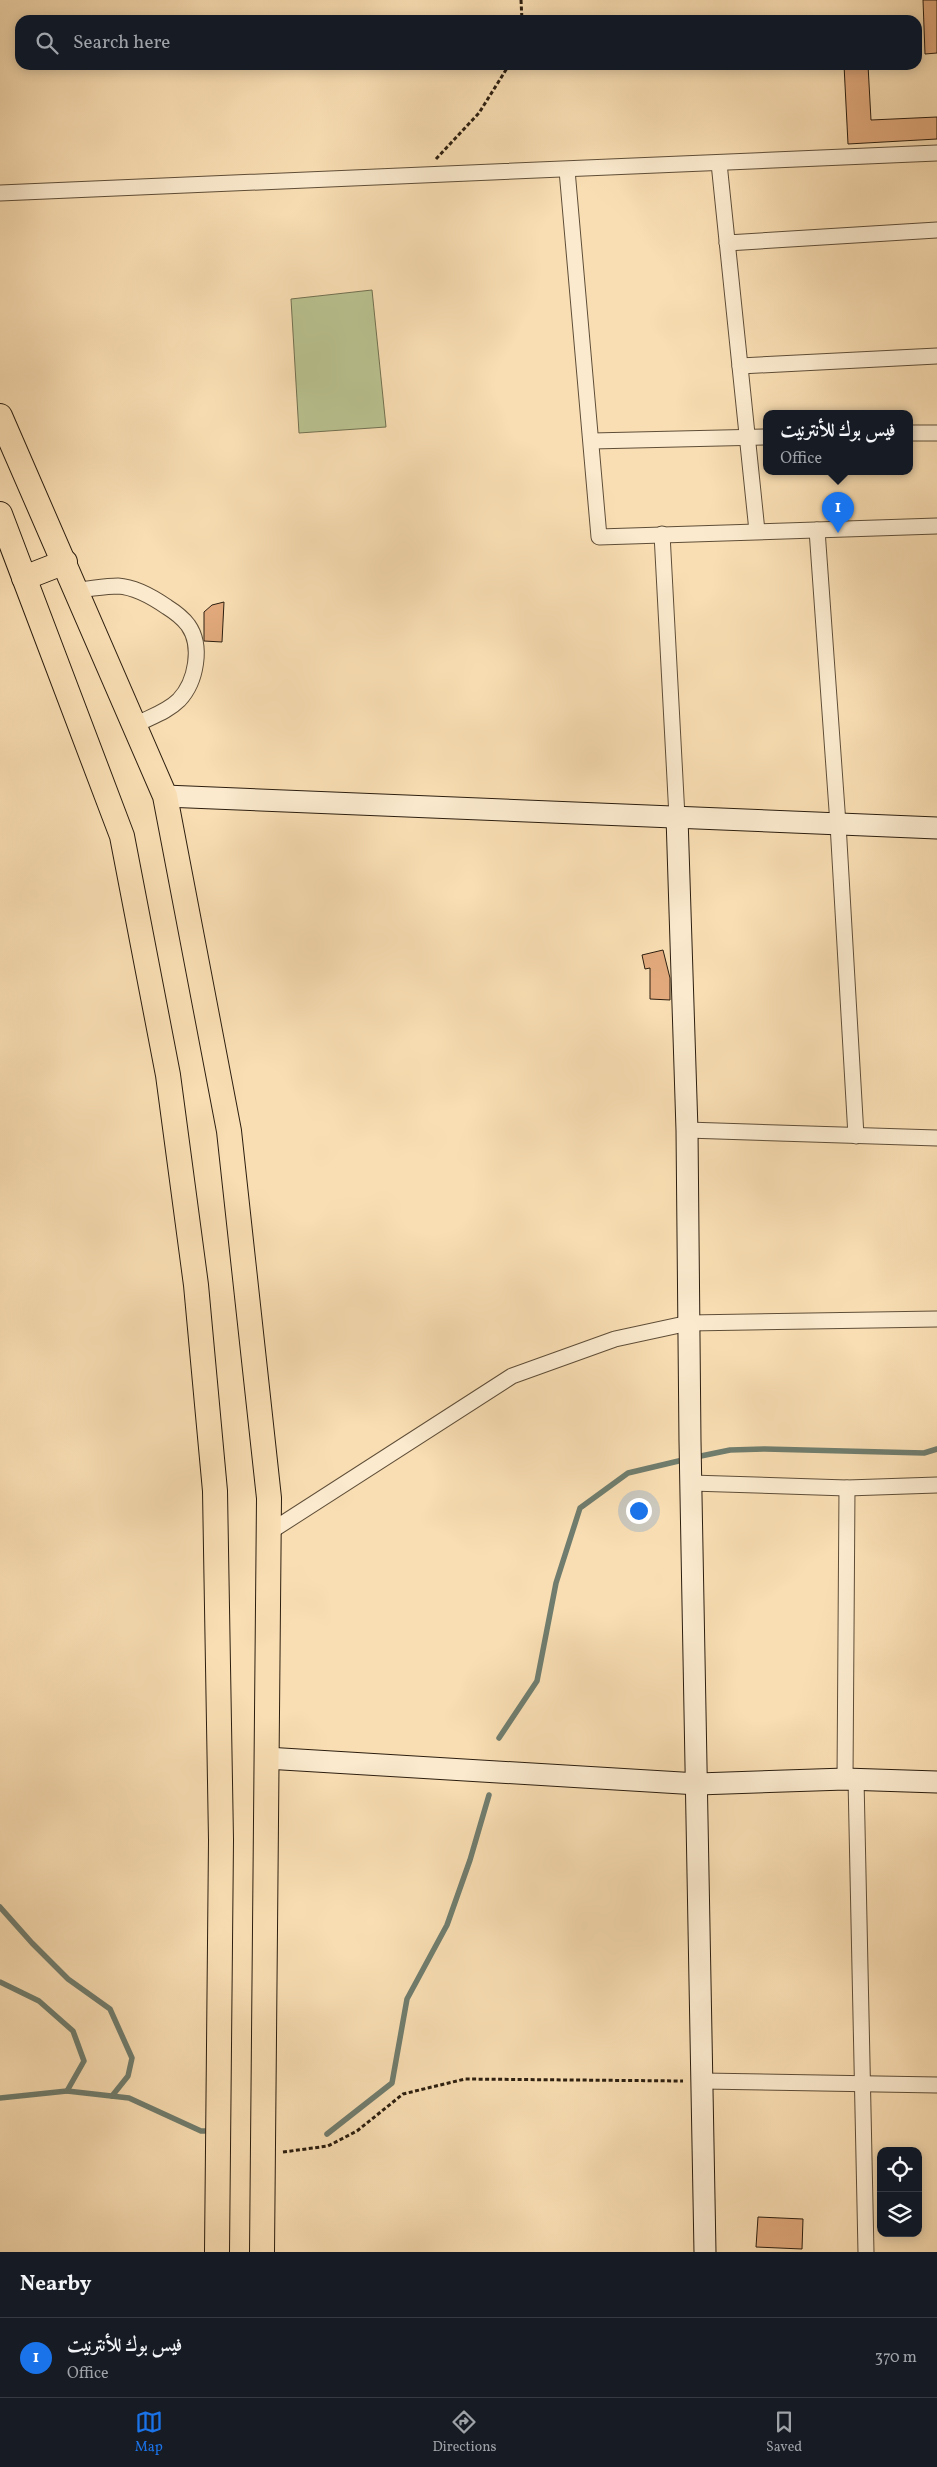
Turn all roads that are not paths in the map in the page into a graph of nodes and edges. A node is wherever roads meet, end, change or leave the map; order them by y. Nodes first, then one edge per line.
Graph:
1 (937, 153) edge
2 (719, 163) junction
3 (567, 170) junction
4 (0, 193) edge
5 (937, 230) edge
6 (727, 243) junction
7 (937, 356) edge
8 (740, 366) junction
9 (0, 416) edge
10 (937, 432) edge
11 (913, 433) edge
12 (747, 437) junction
13 (763, 437) edge
14 (592, 441) junction
15 (0, 514) edge
16 (937, 526) edge
17 (817, 530) junction
18 (757, 531) junction
19 (662, 534) junction
20 (64, 562) junction
21 (24, 578) junction
22 (76, 590) junction
23 (135, 724) junction
24 (165, 796) junction
25 (676, 817) junction
26 (838, 824) junction
27 (937, 828) edge
28 (687, 1130) junction
29 (856, 1136) junction
30 (937, 1138) edge
31 (937, 1319) edge
32 (689, 1323) junction
33 (691, 1477) junction
34 (937, 1485) edge
35 (847, 1488) junction
36 (268, 1533) junction
37 (266, 1758) junction
38 (850, 1779) junction
39 (937, 1782) edge
40 (698, 1784) junction
41 (704, 2081) junction
42 (862, 2084) junction
43 (937, 2085) edge
44 (216, 2252) edge
45 (262, 2252) edge
46 (705, 2252) edge
47 (866, 2252) edge

1 - 2 street
2 - 3 street
2 - 6 street
3 - 4 street
3 - 14 street
5 - 6 street
6 - 8 street
7 - 8 street
8 - 12 street
9 - 20 main road
10 - 11 street
12 - 13 street
12 - 14 street
12 - 18 street
14 - 19 street
15 - 21 main road
16 - 17 street
17 - 18 street
17 - 26 street
18 - 19 street
19 - 25 street
20 - 21 main road
20 - 22 main road
21 - 44 main road
22 - 23 main road
22 - 23 street
23 - 24 main road
24 - 25 street
24 - 36 main road
25 - 26 street
25 - 28 street
26 - 27 street
26 - 29 street
28 - 29 street
28 - 32 street
29 - 30 street
31 - 32 street
32 - 33 street
32 - 36 street
33 - 35 street
33 - 40 street
34 - 35 street
35 - 38 street
36 - 37 main road
37 - 40 street
37 - 45 main road
38 - 39 street
38 - 40 street
38 - 42 street
40 - 41 street
41 - 42 street
41 - 46 street
42 - 43 street
42 - 47 street

